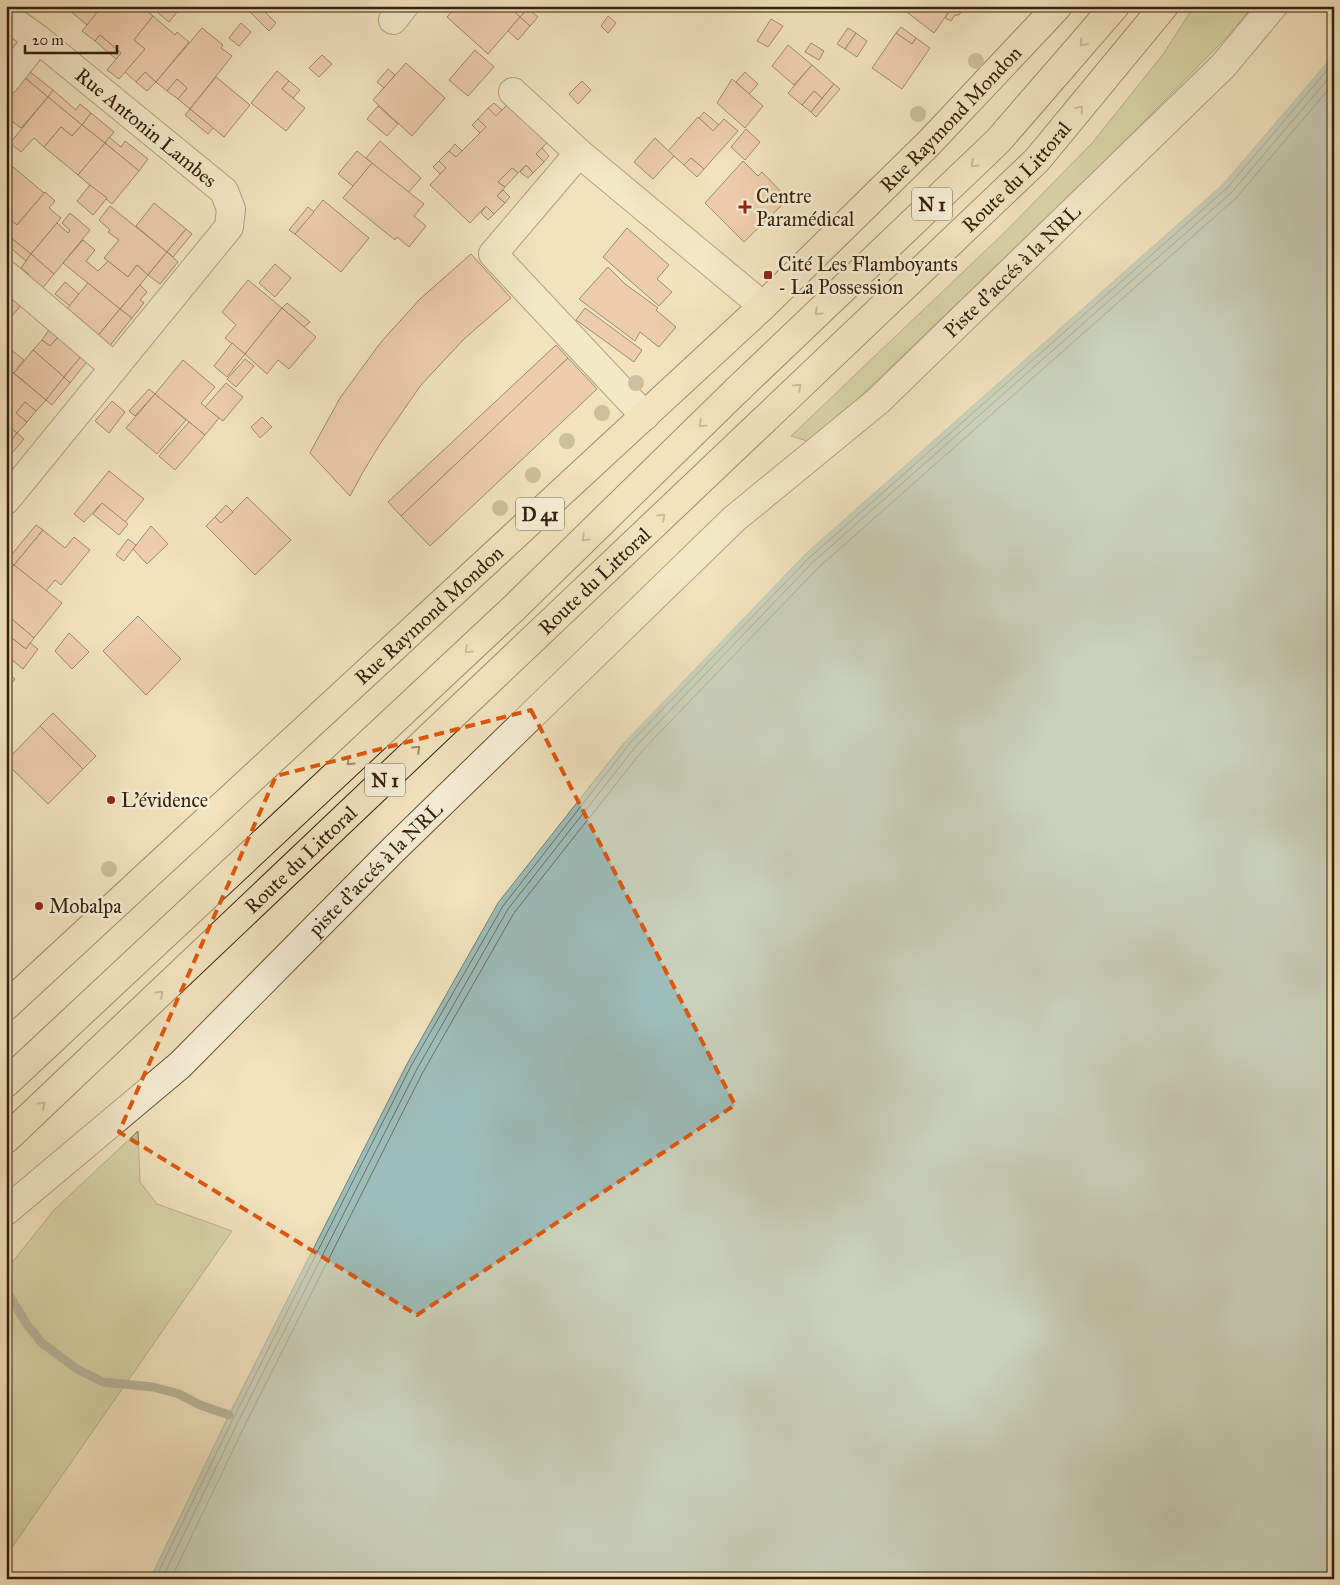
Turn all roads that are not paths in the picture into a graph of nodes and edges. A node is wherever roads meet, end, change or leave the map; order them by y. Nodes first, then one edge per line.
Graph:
1 (1058, 6) edge
2 (1115, 6) edge
3 (1164, 6) edge
4 (1273, 6) edge
5 (6, 16) edge
6 (38, 39) junction
7 (6, 80) edge
8 (513, 92) dead end
9 (579, 153) junction
10 (6, 275) edge
11 (763, 306) junction
12 (114, 367) junction
13 (645, 416) junction
14 (6, 500) edge
15 (734, 519) joint
16 (6, 1006) edge
17 (6, 1083) edge
18 (6, 1139) edge
19 (7, 1210) edge

1 - 11 main road, Rue Raymond Mondon / D 41
2 -> 17 main road, Route du Littoral / N 1
18 -> 3 main road, Route du Littoral / N 1
4 - 15 street, Piste d'accés à la NRL
5 - 6 street, Rue Antonin Lambes
6 - 7 street
6 - 12 street, Rue Antonin Lambes
8 - 9 street
9 - 11 street
9 - 13 street
10 - 12 street
11 - 13 main road, Rue Raymond Mondon / D 41
12 - 14 street, Rue Antonin Lambes
13 - 16 main road, Rue Raymond Mondon / D 41
15 - 19 street, piste d'accés à la NRL

